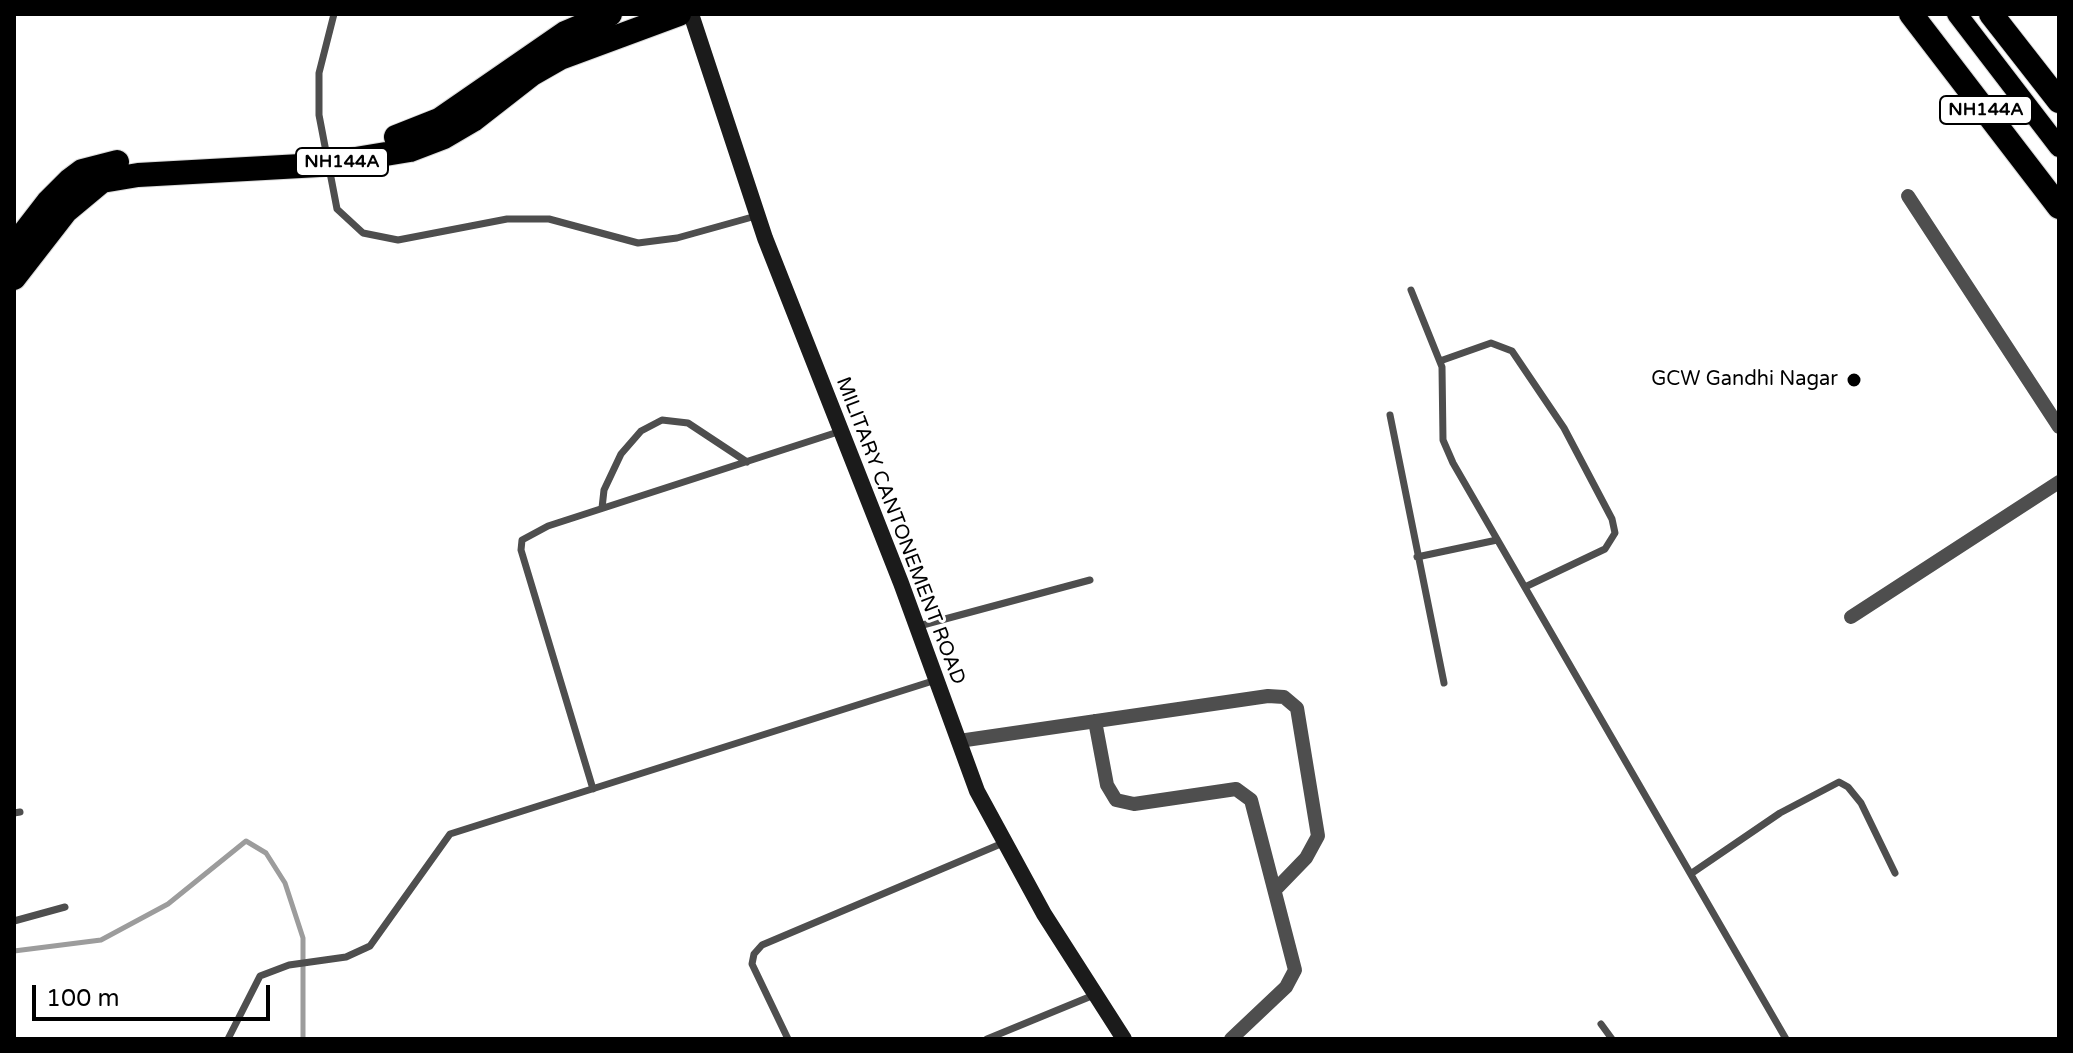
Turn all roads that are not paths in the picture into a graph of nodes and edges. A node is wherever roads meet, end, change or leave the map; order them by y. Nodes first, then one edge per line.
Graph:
1 (334, 14) edge
2 (610, 14) edge
3 (679, 14) edge
4 (691, 14) edge
5 (1911, 14) edge
6 (1957, 14) edge
7 (1991, 14) edge
8 (2059, 101) edge
9 (2059, 147) edge
10 (325, 156) junction
11 (1908, 196) dead end
12 (2059, 207) edge
13 (758, 216) junction
14 (14, 246) edge
15 (14, 278) edge
16 (1411, 290) dead end
17 (1440, 361) junction
18 (1390, 415) dead end
19 (2059, 427) edge
20 (841, 431) junction
21 (747, 462) junction
22 (2059, 482) edge
23 (602, 508) junction
24 (1497, 540) junction
25 (1417, 557) junction
26 (1090, 580) dead end
27 (1525, 587) junction
28 (1851, 617) dead end
29 (917, 627) junction
30 (936, 680) junction
31 (1444, 683) dead end
32 (1095, 721) junction
33 (959, 741) junction
34 (593, 789) junction
35 (1005, 842) junction
36 (1692, 873) junction
37 (1895, 873) dead end
38 (1276, 889) junction
39 (65, 907) dead end
40 (14, 921) edge
41 (1094, 995) junction
42 (1601, 1024) dead end
43 (228, 1039) edge
44 (788, 1039) edge
45 (987, 1039) edge
46 (1124, 1039) edge
47 (1231, 1039) edge
48 (1612, 1039) edge
49 (1786, 1039) edge

1 - 10 lane
2 - 10 highway, NH144A
3 - 10 highway, NH144A
4 - 13 street, MILITARY CANTONEMENT ROAD
5 - 12 highway, NH144A
6 - 9 main road
7 - 8 highway, NH144A
10 - 13 lane
10 - 14 highway, NH144A
10 - 15 highway, NH144A
11 - 19 street
13 - 20 street, MILITARY CANTONEMENT ROAD
16 - 17 lane
17 - 24 lane
17 - 27 lane
18 - 25 lane
20 - 21 lane
20 - 29 street, MILITARY CANTONEMENT ROAD
21 - 23 lane
21 - 23 lane
22 - 28 street
23 - 34 lane
24 - 25 lane
24 - 27 lane
25 - 31 lane
26 - 29 lane
27 - 36 lane
29 - 30 street, MILITARY CANTONEMENT ROAD
30 - 33 street, MILITARY CANTONEMENT ROAD
30 - 34 lane
32 - 33 street
32 - 38 street
32 - 38 street
33 - 35 street, MILITARY CANTONEMENT ROAD
34 - 43 lane
35 - 41 street, MILITARY CANTONEMENT ROAD
35 - 44 lane
36 - 37 lane
36 - 49 lane
38 - 47 street
39 - 40 lane
41 - 45 lane
41 - 46 street, MILITARY CANTONEMENT ROAD
42 - 48 lane

